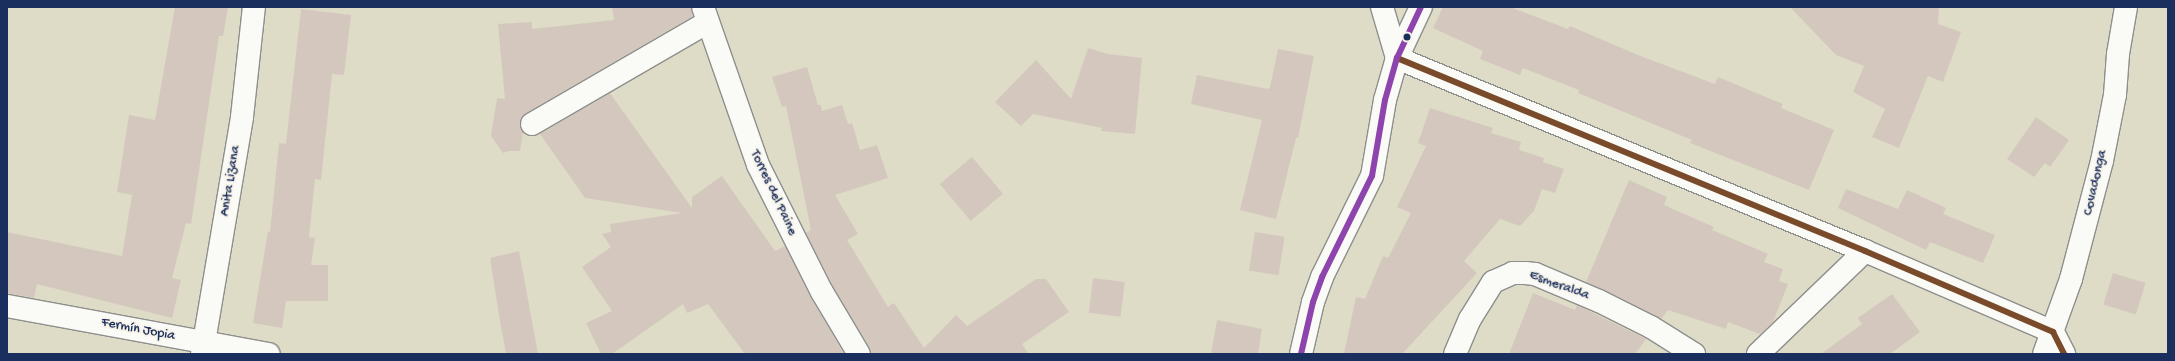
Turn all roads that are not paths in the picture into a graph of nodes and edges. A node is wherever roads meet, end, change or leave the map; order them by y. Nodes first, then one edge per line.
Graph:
1 (254, 7) edge
2 (1382, 7) edge
3 (1421, 7) edge
4 (2126, 7) edge
5 (706, 15) edge
6 (1397, 58) junction
7 (532, 124) dead end
8 (1865, 251) junction
9 (7, 306) edge
10 (2053, 332) junction
11 (203, 348) edge
12 (269, 354) edge
13 (859, 354) edge
14 (1301, 354) edge
15 (1455, 354) edge
16 (1694, 354) edge
17 (1758, 354) edge
18 (2044, 354) edge
19 (2064, 354) edge

1 - 11 street, Anita Lizana
2 - 6 street
3 - 6 street
4 - 10 street, Covadonga
5 - 7 street, Torres del Paine
5 - 13 street, Torres del Paine
6 - 8 street
6 - 14 street
8 - 10 street
8 - 17 street
9 - 11 street, Fermín Jopia
10 - 18 street, Covadonga
10 - 19 street
11 - 12 street, Fermín Jopia
15 - 16 street, Esmeralda

